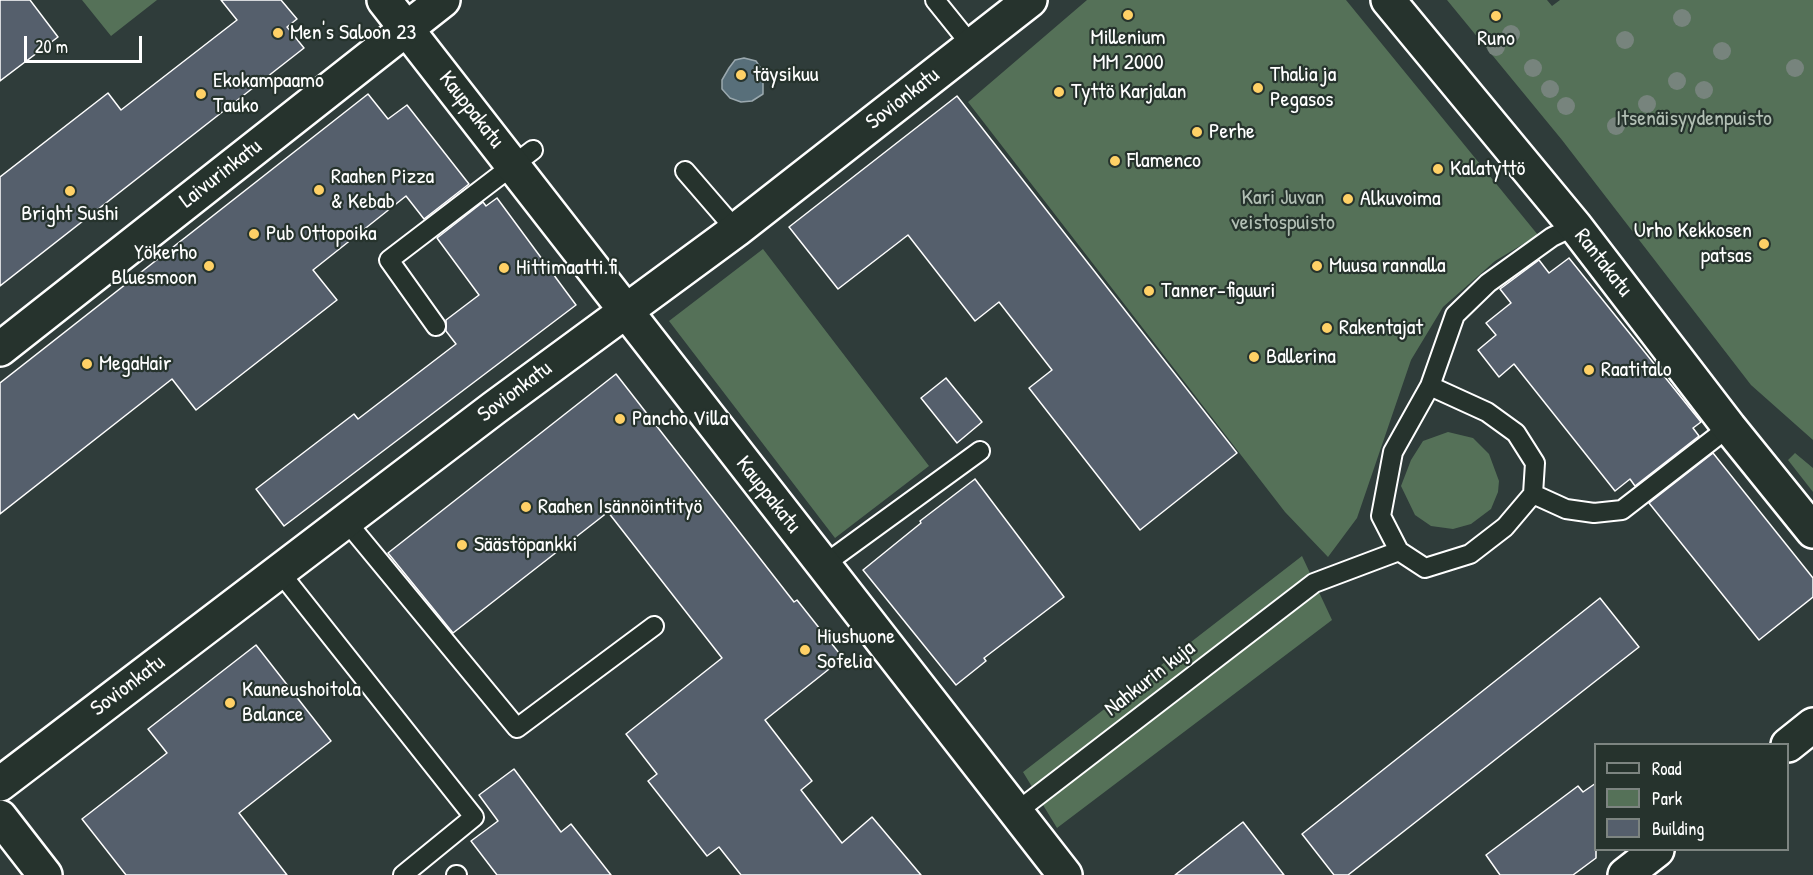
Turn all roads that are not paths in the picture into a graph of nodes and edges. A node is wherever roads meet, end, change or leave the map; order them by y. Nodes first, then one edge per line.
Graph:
1 (384, 0) edge
2 (443, 0) edge
3 (935, 0) edge
4 (1030, 0) edge
5 (1388, 0) edge
6 (406, 28) junction
7 (972, 46) junction
8 (524, 158) junction
9 (685, 171) dead end
10 (1575, 226) junction
11 (736, 230) junction
12 (624, 310) junction
13 (436, 326) dead end
14 (0, 349) edge
15 (1431, 386) junction
16 (1729, 428) junction
17 (980, 451) dead end
18 (1533, 494) junction
19 (346, 521) junction
20 (1813, 531) edge
21 (1399, 551) junction
22 (822, 566) junction
23 (279, 571) junction
24 (654, 626) dead end
25 (1813, 725) edge
26 (1789, 744) edge
27 (0, 784) edge
28 (1015, 813) junction
29 (0, 817) edge
30 (1654, 851) edge
31 (45, 875) edge
32 (404, 875) edge
33 (1065, 875) edge
34 (1624, 875) edge

1 - 6 street, Kauppakatu
2 - 6 street, Laivurinkatu
3 - 7 lane
4 - 7 street, Sovionkatu
5 - 10 street, Rantakatu
6 - 8 street, Kauppakatu
6 - 14 street, Laivurinkatu
7 - 11 street, Sovionkatu
8 - 12 street, Kauppakatu
8 - 13 lane
9 - 11 lane
10 - 15 lane
10 - 16 street, Rantakatu
11 - 12 street, Sovionkatu
12 - 19 street, Sovionkatu
12 - 22 street, Kauppakatu
15 - 18 lane
15 - 21 lane
16 - 18 lane
16 - 20 street, Rantakatu
17 - 22 lane
18 - 21 lane
19 - 23 street, Sovionkatu
19 - 24 lane
21 - 28 lane, Nahkurin kuja
22 - 28 street, Kauppakatu
23 - 27 street, Sovionkatu
23 - 32 lane
25 - 26 street
28 - 33 street, Kauppakatu
29 - 31 street
30 - 34 street

